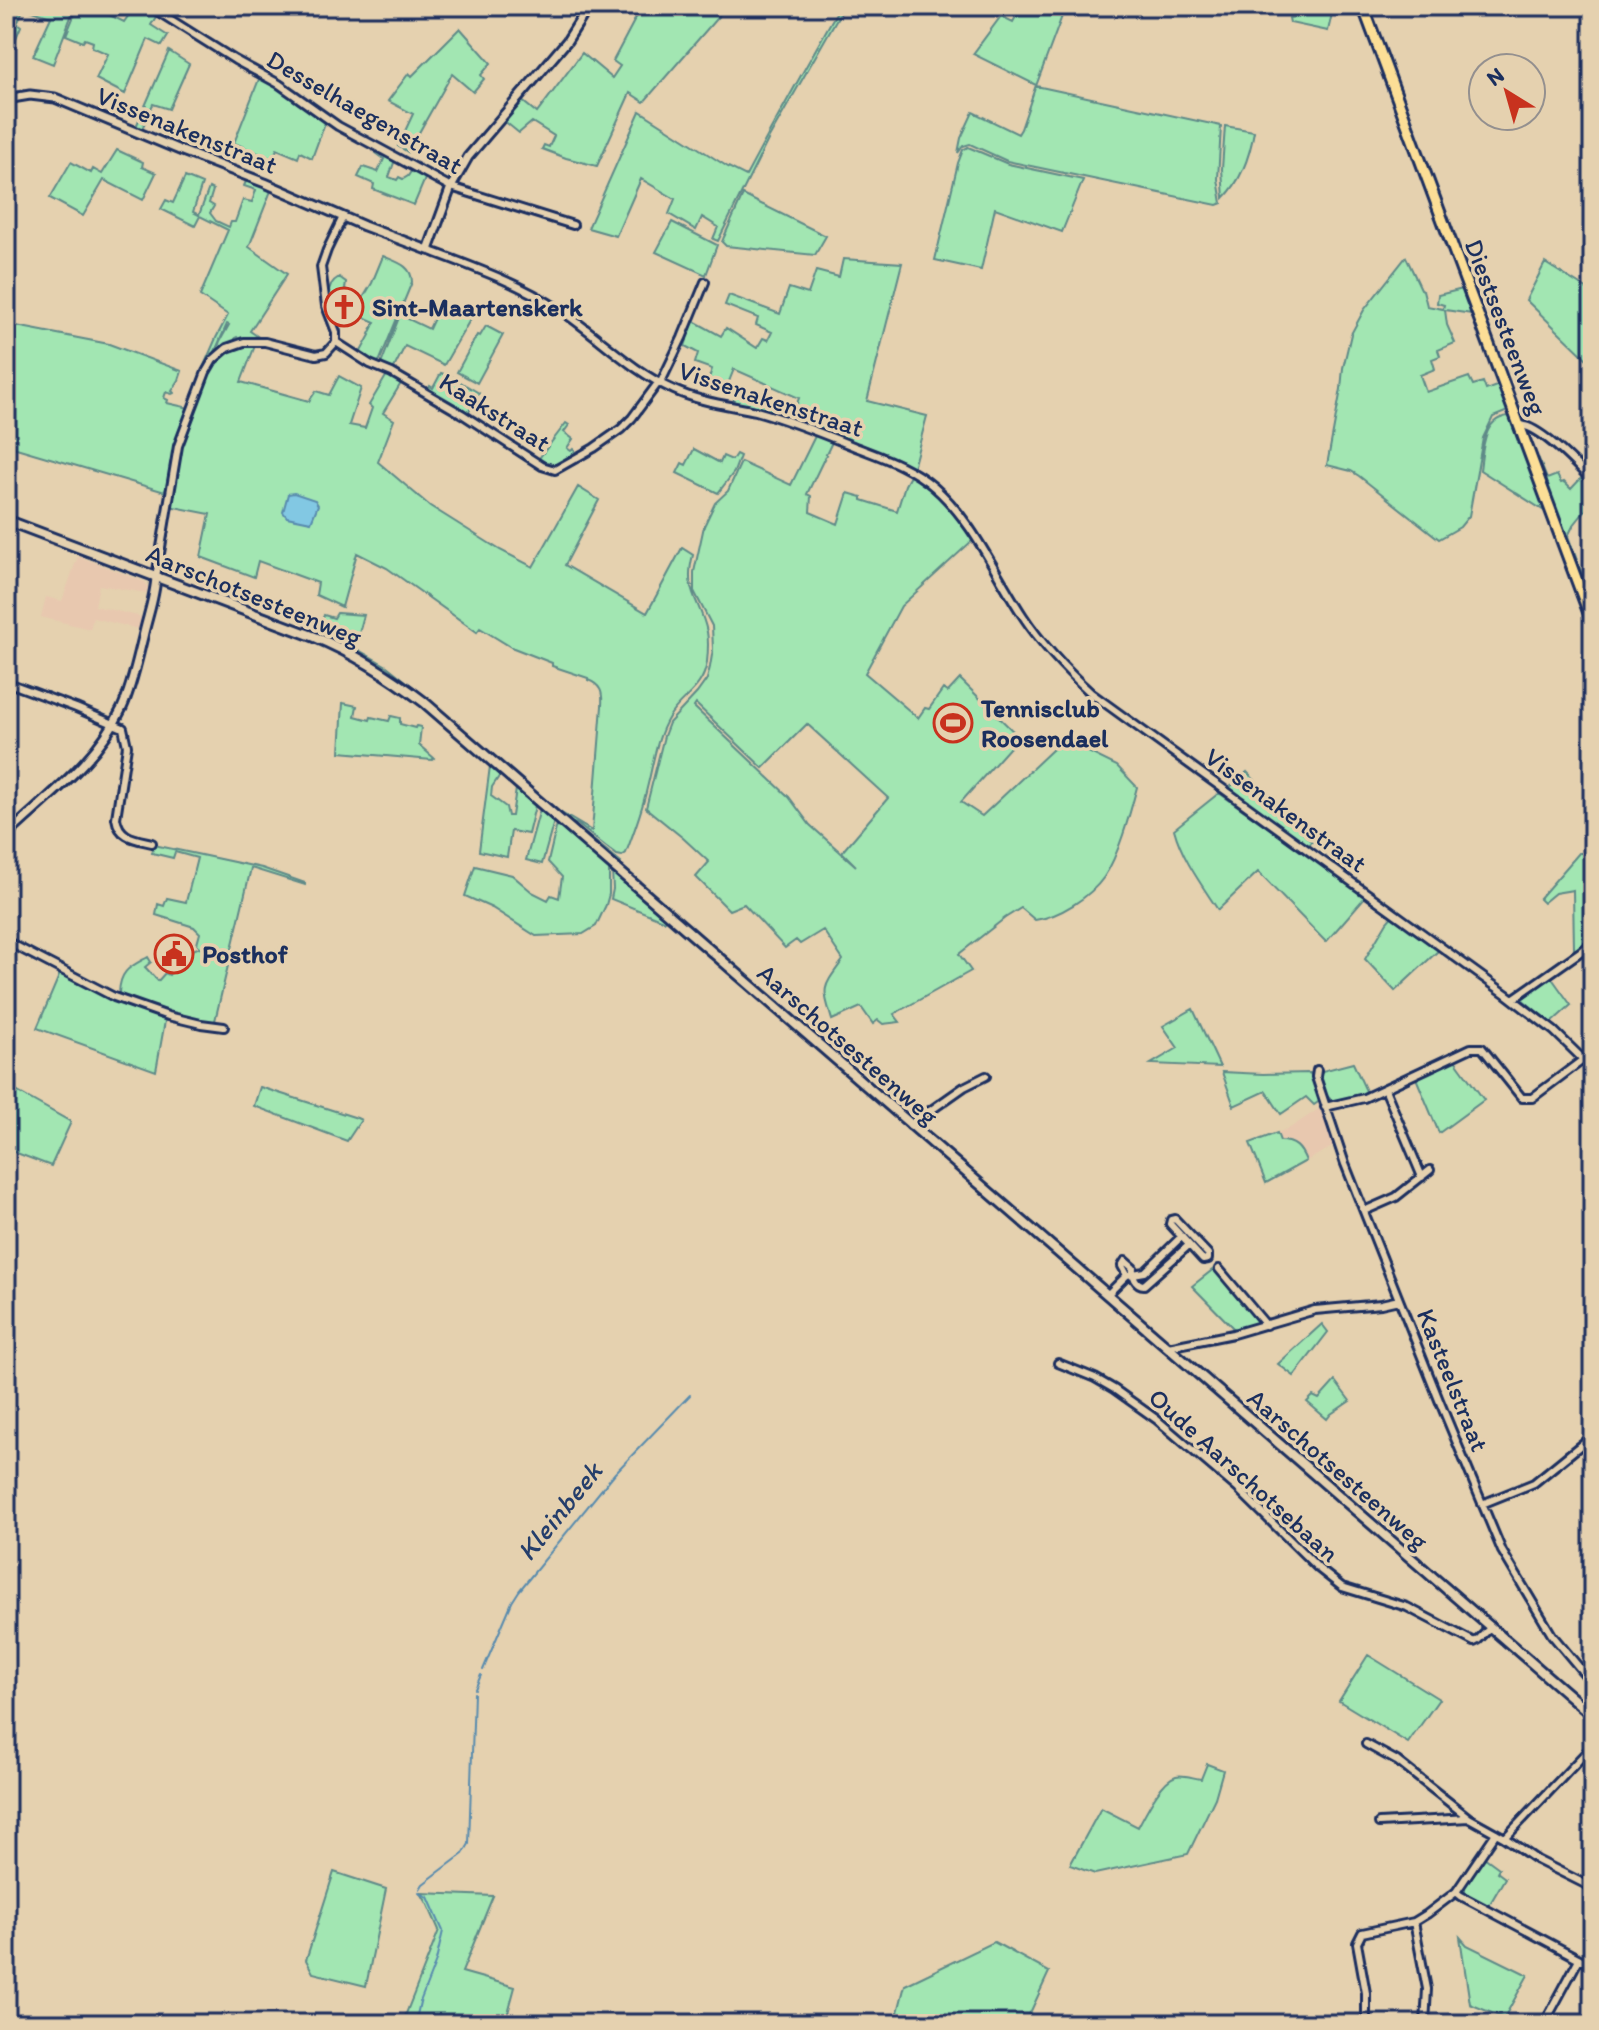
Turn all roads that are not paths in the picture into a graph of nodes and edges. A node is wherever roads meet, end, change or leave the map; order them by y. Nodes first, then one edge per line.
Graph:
1 (149, 6) edge
2 (589, 6) edge
3 (1363, 6) edge
4 (6, 99) edge
5 (451, 187) junction
6 (343, 217) junction
7 (573, 225) dead end
8 (428, 250) junction
9 (705, 282) dead end
10 (336, 342) junction
11 (659, 383) junction
12 (1519, 425) junction
13 (1593, 482) edge
14 (6, 520) edge
15 (156, 577) junction
16 (1593, 624) edge
17 (6, 682) edge
18 (113, 724) junction
19 (6, 836) edge
20 (152, 843) dead end
21 (6, 941) edge
22 (1593, 941) edge
23 (1513, 999) junction
24 (224, 1027) dead end
25 (1584, 1059) junction
26 (1593, 1069) edge
27 (1317, 1070) dead end
28 (986, 1076) dead end
29 (1385, 1089) junction
30 (1325, 1107) junction
31 (910, 1125) junction
32 (1430, 1170) dead end
33 (1422, 1177) junction
34 (1364, 1211) junction
35 (1181, 1237) junction
36 (1189, 1245) junction
37 (1219, 1269) dead end
38 (1130, 1274) junction
39 (1107, 1295) junction
40 (1399, 1300) junction
41 (1266, 1325) junction
42 (1167, 1347) junction
43 (1058, 1363) dead end
44 (1587, 1440) dead end
45 (1482, 1504) junction
46 (1490, 1628) junction
47 (1593, 1684) edge
48 (1593, 1716) edge
49 (1366, 1744) dead end
50 (1593, 1745) edge
51 (1469, 1818) junction
52 (1379, 1823) dead end
53 (1496, 1833) junction
54 (1505, 1838) junction
55 (1593, 1888) edge
56 (1456, 1892) junction
57 (1414, 1922) junction
58 (1579, 1959) junction
59 (1593, 1966) edge
60 (1366, 2024) edge
61 (1425, 2024) edge
62 (1544, 2024) edge

1 - 5 street, Desselhaegenstraat
2 - 5 street
3 - 12 main road, Diestsesteenweg
4 - 6 street, Vissenakenstraat
5 - 7 street, Desselhaegenstraat
5 - 8 street
6 - 8 street, Vissenakenstraat
6 - 10 street
8 - 11 street, Vissenakenstraat
9 - 11 street
10 - 11 street, Kaakstraat
10 - 15 street
11 - 23 street, Vissenakenstraat
12 - 13 street
12 - 16 main road, Diestsesteenweg
14 - 15 main road, Aarschotsesteenweg
15 - 18 street
15 - 31 main road, Aarschotsesteenweg
17 - 18 street
18 - 19 street
18 - 20 street
21 - 24 street
22 - 23 street
23 - 25 street, Vissenakenstraat
25 - 26 street, Vissenakenstraat
25 - 29 street
27 - 30 street, Kasteelstraat
28 - 31 street
29 - 30 street
29 - 33 street
30 - 34 street, Kasteelstraat
31 - 39 main road, Aarschotsesteenweg
32 - 33 street
33 - 34 street
34 - 40 street, Kasteelstraat
35 - 36 street
35 - 36 street
35 - 38 street
36 - 38 street
37 - 41 street
38 - 39 street
39 - 42 main road, Aarschotsesteenweg
40 - 41 street
40 - 45 street, Kasteelstraat
41 - 42 street
42 - 46 main road, Aarschotsesteenweg
43 - 46 street, Oude Aarschotsebaan
44 - 45 street
45 - 47 street, Kasteelstraat
46 - 48 main road, Aarschotsesteenweg
49 - 51 street
50 - 54 street
51 - 52 street
51 - 53 street
53 - 54 street
53 - 56 street
54 - 55 street
56 - 57 street
56 - 58 street
57 - 60 street
57 - 61 street
58 - 59 street
58 - 62 street

